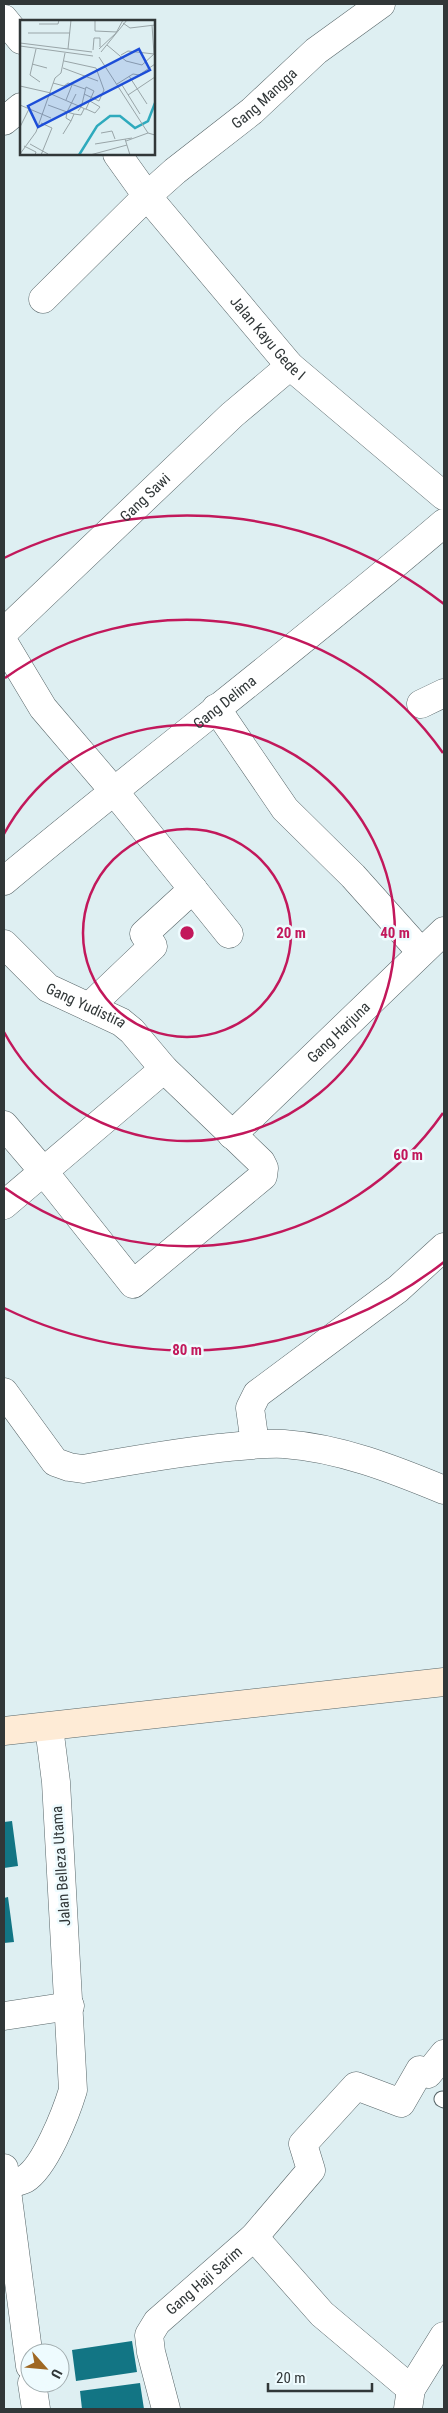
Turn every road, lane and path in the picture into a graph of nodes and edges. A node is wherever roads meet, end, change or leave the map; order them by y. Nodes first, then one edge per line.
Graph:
1 (381, 4) edge
2 (4, 19) edge
3 (20, 39) edge
4 (20, 108) edge
5 (4, 121) edge
6 (118, 155) edge
7 (147, 196) junction
8 (43, 299) dead end
9 (290, 366) junction
10 (444, 496) edge
11 (444, 523) edge
12 (4, 632) edge
13 (4, 643) edge
14 (216, 708) junction
15 (113, 790) junction
16 (4, 881) edge
17 (193, 889) junction
18 (444, 931) edge
19 (229, 934) dead end
20 (4, 944) edge
21 (421, 952) junction
22 (89, 1007) junction
23 (164, 1069) junction
24 (4, 1125) edge
25 (232, 1135) junction
26 (44, 1172) junction
27 (4, 1205) edge
28 (444, 1247) edge
29 (4, 1392) edge
30 (255, 1444) junction
31 (444, 1490) edge
32 (444, 1682) edge
33 (49, 1727) junction
34 (4, 1731) edge
35 (70, 2006) junction
36 (4, 2016) edge
37 (444, 2054) edge
38 (5, 2177) edge
39 (254, 2237) junction
40 (444, 2336) edge
41 (27, 2343) edge
42 (34, 2393) edge
43 (410, 2399) edge
44 (36, 2409) edge
45 (166, 2409) edge

1 - 7 street, Gang Mangga
2 - 3 street
4 - 5 street
6 - 7 street, Jalan Kayu Gede I
7 - 8 street, Gang Mangga
7 - 9 street, Jalan Kayu Gede I
9 - 10 street, Jalan Kayu Gede I
9 - 12 street, Gang Sawi
11 - 14 street, Gang Delima
13 - 15 street
14 - 15 street, Gang Delima
14 - 21 street
15 - 16 street, Gang Delima
15 - 17 street
17 - 19 street
17 - 22 street
18 - 21 street, Gang Harjuna
20 - 22 street, Gang Yudistira
21 - 25 street, Gang Harjuna
22 - 23 street, Gang Yudistira
23 - 25 street, Gang Yudistira
23 - 26 street
24 - 26 street
25 - 26 street, Gang Yudistira
26 - 27 street
28 - 30 street
29 - 30 street
30 - 31 street
32 - 33 street
33 - 34 street
33 - 35 street, Jalan Belleza Utama
35 - 36 street
35 - 38 street, Jalan Belleza Utama
37 - 39 street, Gang Haji Sarim
38 - 41 street
39 - 43 street
39 - 45 street, Gang Haji Sarim
40 - 43 street
42 - 44 street

